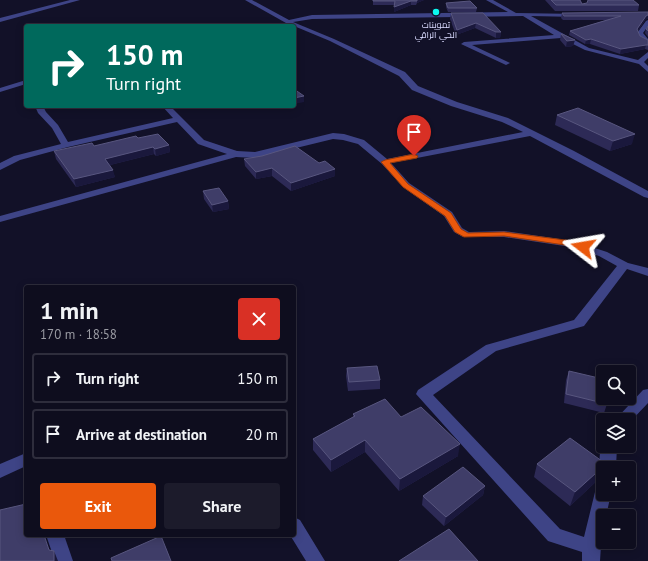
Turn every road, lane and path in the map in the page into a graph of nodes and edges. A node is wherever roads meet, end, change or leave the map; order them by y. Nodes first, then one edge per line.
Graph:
1 (77, 0) edge
2 (248, 0) edge
3 (489, 0) edge
4 (0, 13) edge
5 (514, 14) junction
6 (524, 14) junction
7 (585, 15) edge
8 (11, 18) junction
9 (0, 20) edge
10 (648, 22) edge
11 (288, 24) edge
12 (296, 27) edge
13 (562, 36) junction
14 (648, 42) edge
15 (648, 54) edge
16 (506, 62) dead end
17 (642, 63) junction
18 (648, 70) edge
19 (24, 84) edge
20 (0, 90) edge
21 (40, 108) edge
22 (168, 108) edge
23 (180, 119) junction
24 (531, 133) junction
25 (66, 145) junction
26 (236, 154) junction
27 (385, 162) junction
28 (0, 168) edge
29 (648, 195) edge
30 (0, 219) edge
31 (624, 265) junction
32 (648, 272) edge
33 (648, 394) edge
34 (630, 413) edge
35 (24, 460) edge
36 (0, 471) edge
37 (601, 501) edge
38 (296, 528) edge
39 (56, 537) edge
40 (591, 554) edge
41 (64, 561) edge
42 (316, 561) edge

1 - 8 street
2 - 11 street
3 - 5 street
4 - 8 street
5 - 6 street
5 - 11 street
6 - 7 street
6 - 13 street
8 - 9 street
10 - 14 street
12 - 24 street
13 - 16 street
13 - 17 street
15 - 17 street
17 - 18 street
19 - 20 street
21 - 25 street
22 - 23 street
23 - 25 street
23 - 26 street
24 - 27 street
24 - 29 street
25 - 28 street
26 - 27 street
26 - 30 street
27 - 31 street
31 - 32 street
31 - 40 street
33 - 34 street
35 - 36 street
37 - 40 street
38 - 42 street
39 - 41 street

